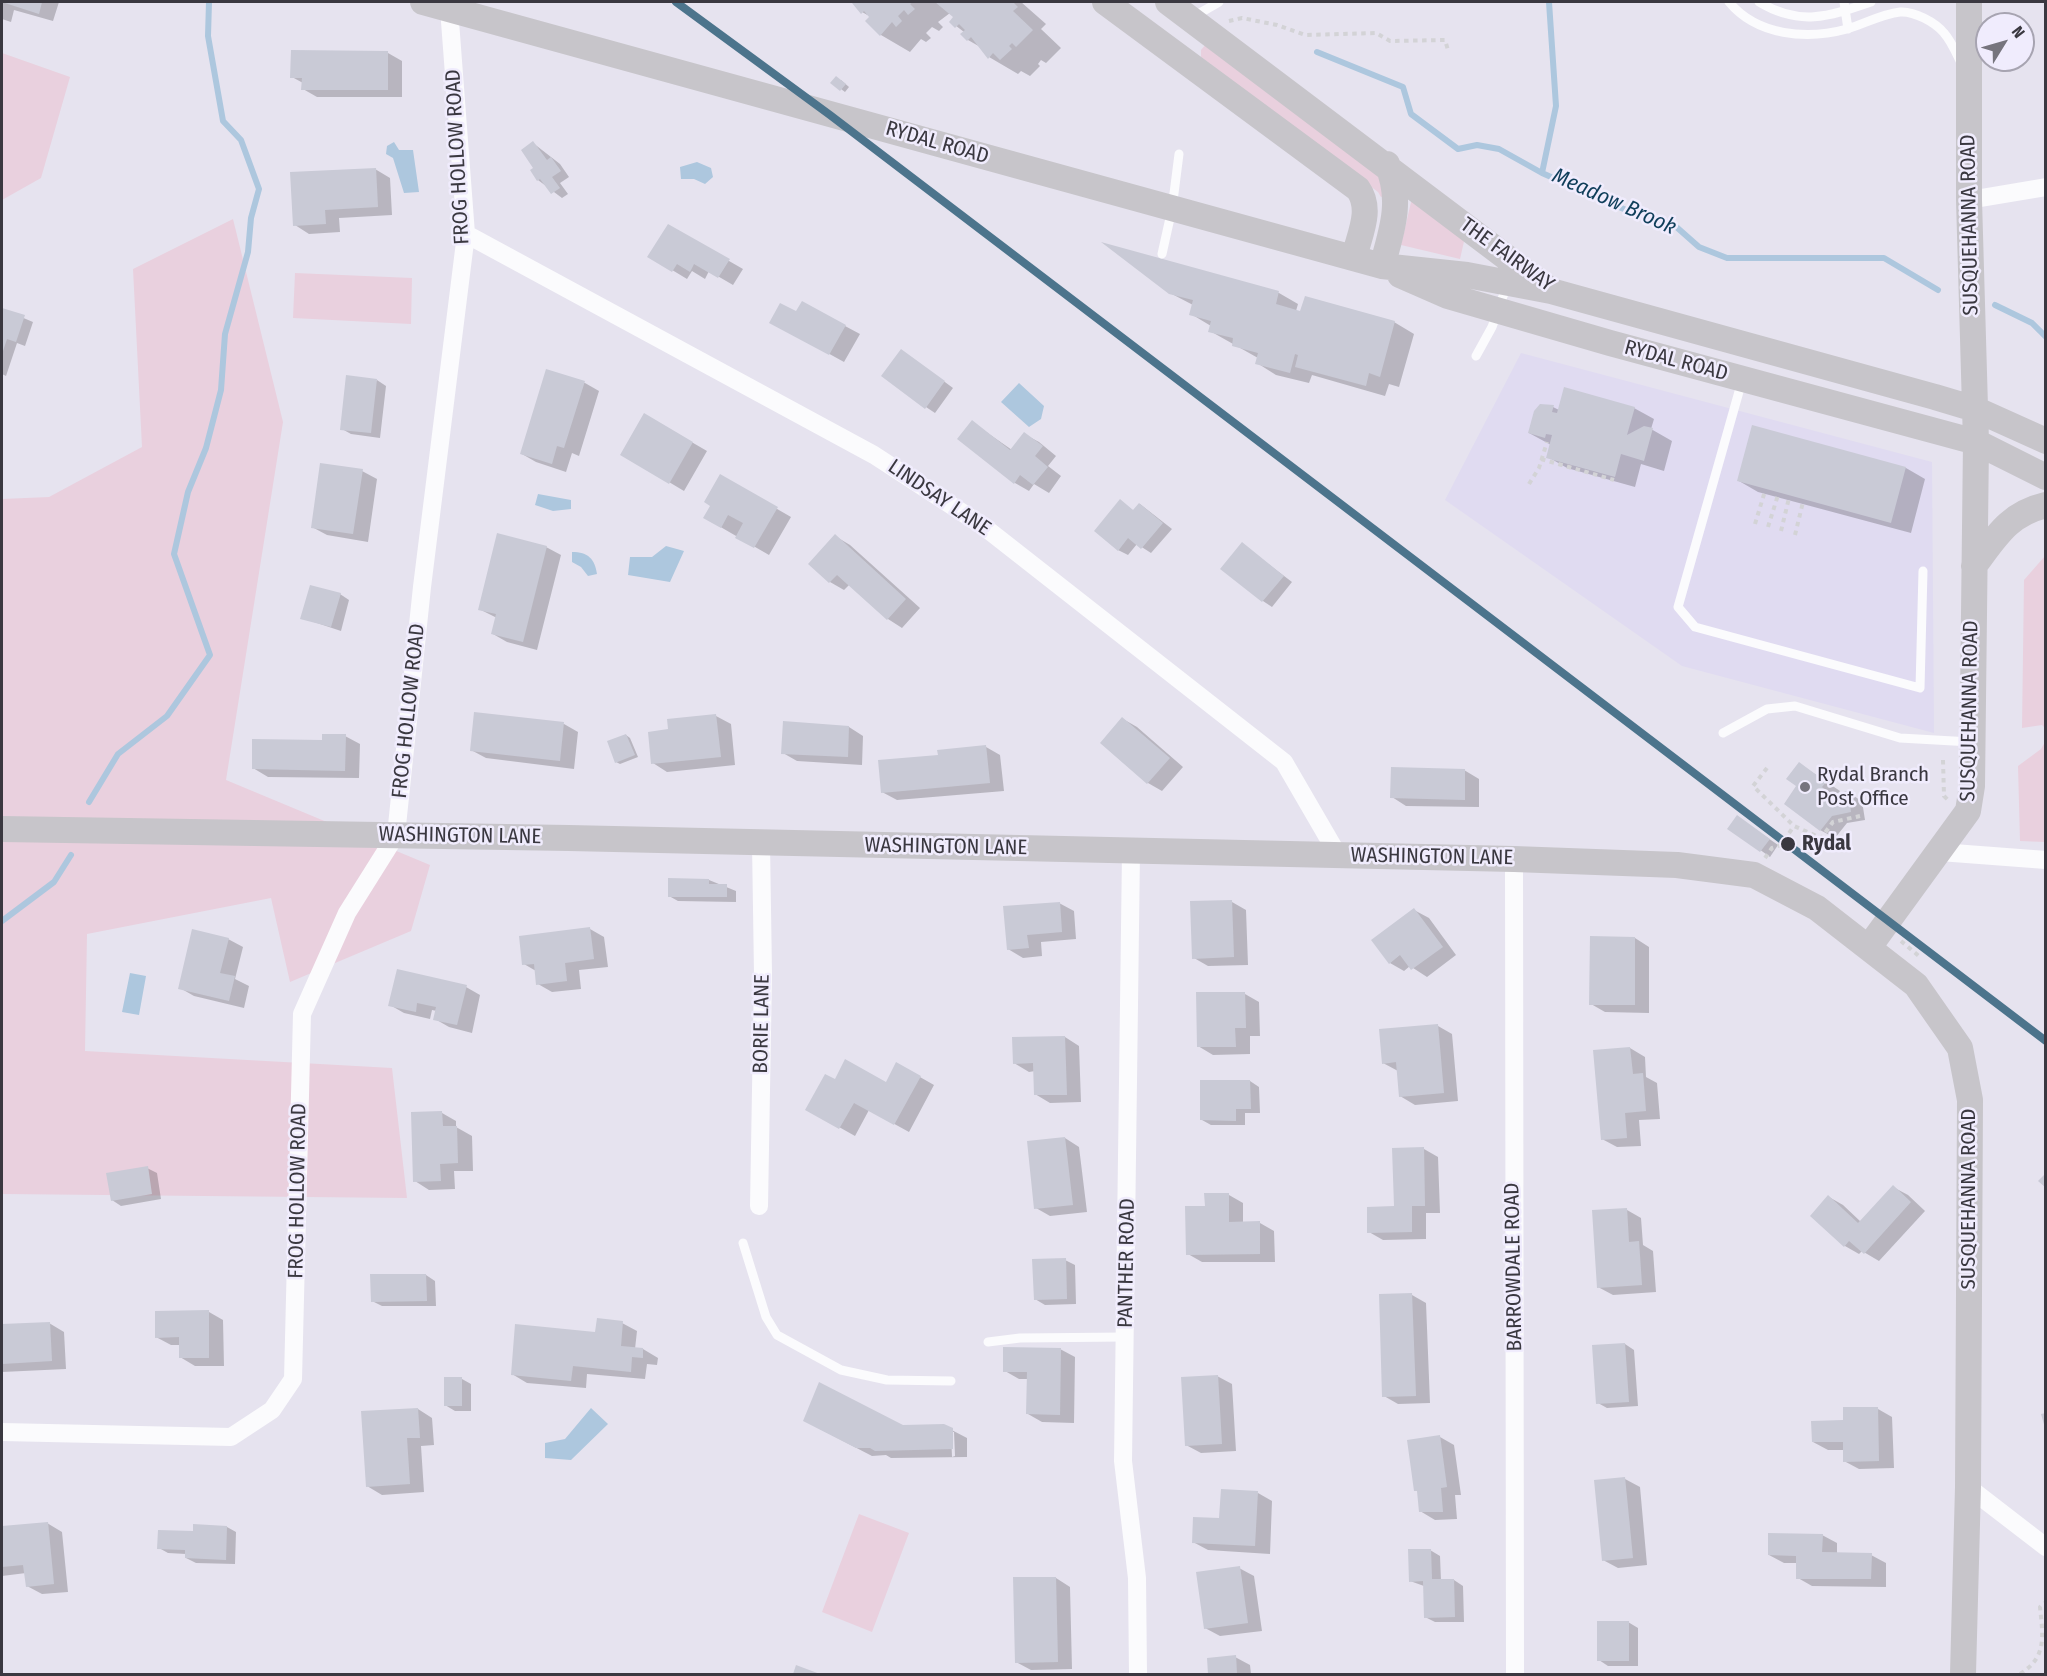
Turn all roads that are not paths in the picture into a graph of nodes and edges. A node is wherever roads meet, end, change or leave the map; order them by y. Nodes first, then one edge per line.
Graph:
1 (423, 2) edge
2 (1105, 2) edge
3 (1168, 2) edge
4 (1220, 2) edge
5 (1730, 2) edge
6 (1759, 2) edge
7 (1871, 2) edge
8 (1969, 2) edge
9 (1844, 6) edge
10 (449, 8) junction
11 (1191, 10) edge
12 (1848, 29) junction
13 (1168, 48) junction
14 (1969, 77) junction
15 (1179, 154) dead end
16 (1387, 164) junction
17 (2046, 187) edge
18 (1969, 200) junction
19 (1172, 208) junction
20 (466, 234) junction
21 (1162, 254) dead end
22 (1354, 258) junction
23 (1382, 266) junction
24 (1508, 283) junction
25 (1551, 291) junction
26 (1497, 311) junction
27 (1476, 356) dead end
28 (1743, 379) junction
29 (1974, 409) junction
30 (2046, 441) edge
31 (1976, 442) junction
32 (2046, 477) edge
33 (2046, 505) edge
34 (1974, 566) junction
35 (1923, 571) dead end
36 (1723, 733) dead end
37 (1971, 742) junction
38 (2, 829) edge
39 (396, 835) junction
40 (761, 843) junction
41 (1131, 852) junction
42 (1940, 852) junction
43 (1338, 855) junction
44 (1514, 859) junction
45 (2046, 860) edge
46 (1869, 947) junction
47 (759, 1206) dead end
48 (743, 1243) dead end
49 (1126, 1337) junction
50 (988, 1342) dead end
51 (951, 1381) dead end
52 (2, 1432) edge
53 (1968, 1487) junction
54 (2046, 1547) edge
55 (1138, 1674) edge
56 (1515, 1674) edge
57 (1964, 1674) edge

1 - 10 main road, RYDAL ROAD
2 - 13 main road
3 - 11 main road, THE FAIRWAY
4 - 11 lane
5 - 12 lane
6 - 9 lane
7 - 9 lane
8 - 14 main road, SUSQUEHANNA ROAD
9 - 12 lane
10 - 19 main road, RYDAL ROAD
10 - 20 street, FROG HOLLOW ROAD
11 - 13 main road
11 - 16 main road, THE FAIRWAY
12 - 14 lane
13 - 22 main road
14 - 18 main road, SUSQUEHANNA ROAD
15 - 19 lane
16 - 23 main road
16 - 25 main road, THE FAIRWAY
17 - 18 street
18 - 29 main road, SUSQUEHANNA ROAD
19 - 21 lane
19 - 22 main road, RYDAL ROAD
20 - 39 street, FROG HOLLOW ROAD
20 - 43 street, LINDSAY LANE
22 - 23 main road, RYDAL ROAD
23 - 24 main road, RYDAL ROAD
23 - 26 main road, RYDAL ROAD
24 - 25 main road, RYDAL ROAD
24 - 26 lane
25 - 29 main road, THE FAIRWAY
26 - 27 lane
26 - 28 main road, RYDAL ROAD
28 - 31 main road, RYDAL ROAD
28 - 35 lane
29 - 30 main road, THE FAIRWAY
29 - 31 main road, SUSQUEHANNA ROAD
31 - 32 main road, RYDAL ROAD
31 - 34 main road, SUSQUEHANNA ROAD
33 - 34 main road
34 - 37 main road, SUSQUEHANNA ROAD
36 - 37 lane
37 - 42 main road, SUSQUEHANNA ROAD
38 - 39 main road, WASHINGTON LANE
39 - 40 main road, WASHINGTON LANE
39 - 52 street, FROG HOLLOW ROAD
40 - 41 main road, WASHINGTON LANE
40 - 47 street, BORIE LANE
41 - 43 main road, WASHINGTON LANE
41 - 49 street, PANTHER ROAD
42 - 45 street
42 - 46 main road, SUSQUEHANNA ROAD
43 - 44 main road, WASHINGTON LANE
44 - 46 main road, WASHINGTON LANE
44 - 56 street, BARROWDALE ROAD
46 - 53 main road, SUSQUEHANNA ROAD
48 - 51 lane
49 - 50 lane
49 - 55 street, PANTHER ROAD
53 - 54 street
53 - 57 main road, SUSQUEHANNA ROAD

